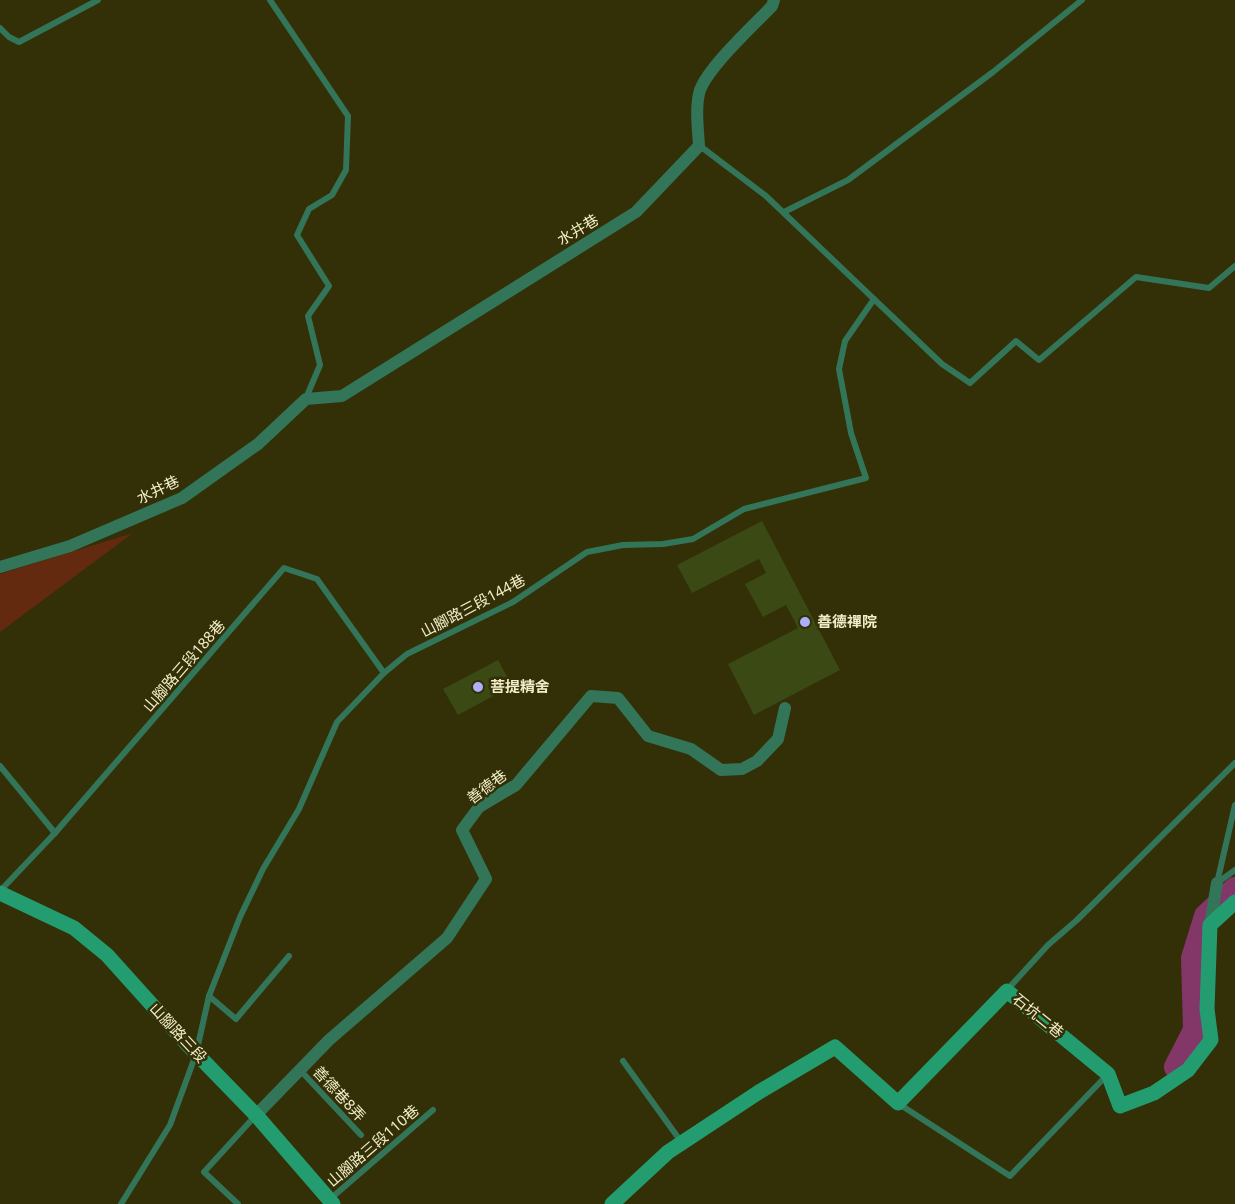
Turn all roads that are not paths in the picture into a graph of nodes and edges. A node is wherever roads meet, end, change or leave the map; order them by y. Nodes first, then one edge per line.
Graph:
1 (98, 0) edge
2 (270, 0) edge
3 (774, 0) edge
4 (1082, 0) edge
5 (0, 28) edge
6 (699, 146) junction
7 (784, 212) junction
8 (1235, 266) edge
9 (874, 299) junction
10 (306, 399) junction
11 (0, 567) edge
12 (384, 674) junction
13 (785, 708) dead end
14 (1235, 763) edge
15 (0, 766) edge
16 (1235, 805) edge
17 (55, 833) junction
18 (1235, 870) edge
19 (1217, 883) junction
20 (0, 892) edge
21 (1235, 902) edge
22 (1210, 925) junction
23 (290, 956) dead end
24 (1007, 991) junction
25 (209, 996) junction
26 (196, 1054) junction
27 (623, 1060) dead end
28 (300, 1070) junction
29 (1108, 1074) junction
30 (898, 1103) junction
31 (433, 1110) dead end
32 (256, 1115) junction
33 (361, 1135) dead end
34 (682, 1143) junction
35 (331, 1202) edge
36 (121, 1204) edge
37 (238, 1204) edge
38 (612, 1204) edge

1 - 5 lane
2 - 10 lane, 水井巷
3 - 6 street
4 - 7 lane
6 - 7 lane
6 - 10 street, 水井巷
7 - 9 lane
8 - 9 lane
9 - 12 lane, 山腳路三段144巷
10 - 11 street, 水井巷
12 - 17 lane, 山腳路三段188巷
12 - 25 lane, 山腳路三段144巷
13 - 28 street, 善德巷
14 - 24 lane
15 - 17 lane
16 - 19 lane
17 - 20 lane, 山腳路三段188巷
18 - 19 lane
19 - 22 street
20 - 26 street, 山腳路三段
21 - 22 street
22 - 29 street
23 - 25 lane
24 - 29 street, 石坑二巷
24 - 30 street, 石坑二巷
25 - 26 lane, 山腳路三段144巷
26 - 32 street, 山腳路三段
26 - 36 lane, 山腳路三段144巷
27 - 34 lane
28 - 32 street, 善德巷
28 - 33 lane, 善德巷8弄
29 - 30 lane
30 - 34 street
31 - 35 lane, 山腳路三段110巷
32 - 35 street, 山腳路三段
32 - 37 lane
34 - 38 street

